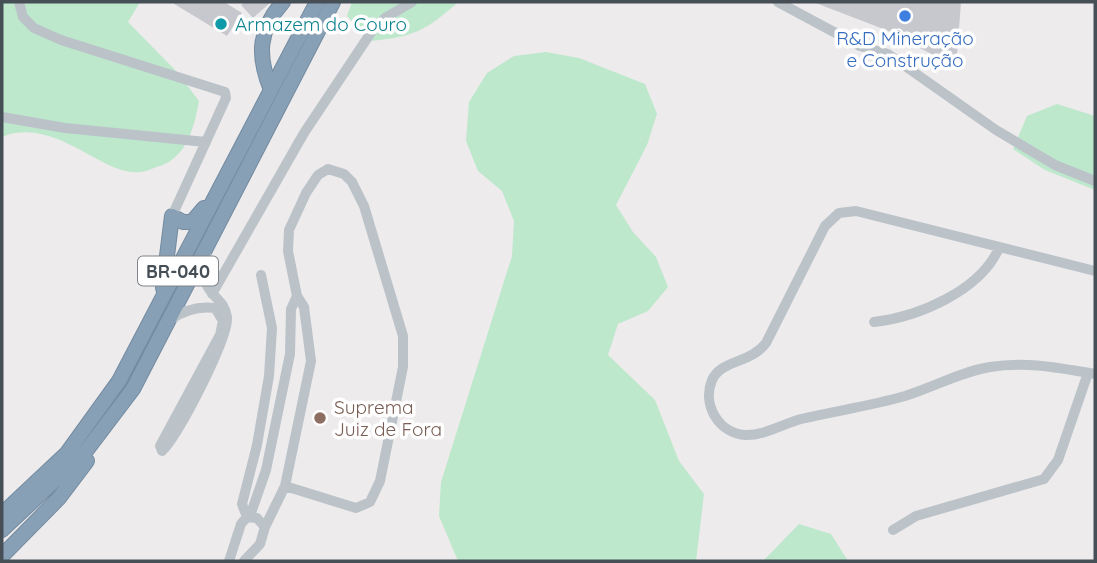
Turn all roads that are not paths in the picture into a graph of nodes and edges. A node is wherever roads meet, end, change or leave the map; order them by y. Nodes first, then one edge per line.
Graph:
1 (19, 2) edge
2 (283, 2) edge
3 (317, 2) edge
4 (333, 2) edge
5 (412, 2) edge
6 (778, 2) edge
7 (271, 90) junction
8 (2, 117) edge
9 (206, 142) junction
10 (238, 153) junction
11 (1095, 181) edge
12 (172, 216) junction
13 (208, 240) junction
14 (999, 248) junction
15 (1095, 271) edge
16 (261, 275) dead end
17 (297, 296) junction
18 (215, 301) junction
19 (170, 320) junction
20 (874, 322) dead end
21 (141, 345) junction
22 (289, 360) junction
23 (311, 361) junction
24 (1092, 374) edge
25 (116, 414) junction
26 (266, 470) junction
27 (287, 472) junction
28 (285, 486) junction
29 (2, 514) edge
30 (248, 517) junction
31 (265, 527) junction
32 (2, 530) edge
33 (893, 530) dead end
34 (2, 556) edge
35 (229, 561) edge
36 (244, 561) edge

1 - 9 street
2 - 7 highway
3 - 7 highway, BR-040
4 - 13 highway, BR-040
5 - 18 street
6 - 11 street
7 - 10 highway, BR-040
8 - 9 street
9 - 12 street
10 - 12 highway
10 - 21 highway, BR-040
12 - 21 highway
13 - 18 street
13 - 19 highway, BR-040
14 - 15 street
14 - 20 street
14 - 24 street
16 - 30 street
17 - 22 street
17 - 23 street
17 - 28 street
18 - 18 street
18 - 19 street
19 - 25 highway, BR-040
21 - 29 highway, BR-040
22 - 23 street
22 - 26 street
23 - 27 street
24 - 33 street
25 - 32 highway, BR-040
25 - 34 highway
26 - 27 street
26 - 30 street
27 - 28 street
28 - 31 street
30 - 31 street
30 - 35 street
31 - 36 street

